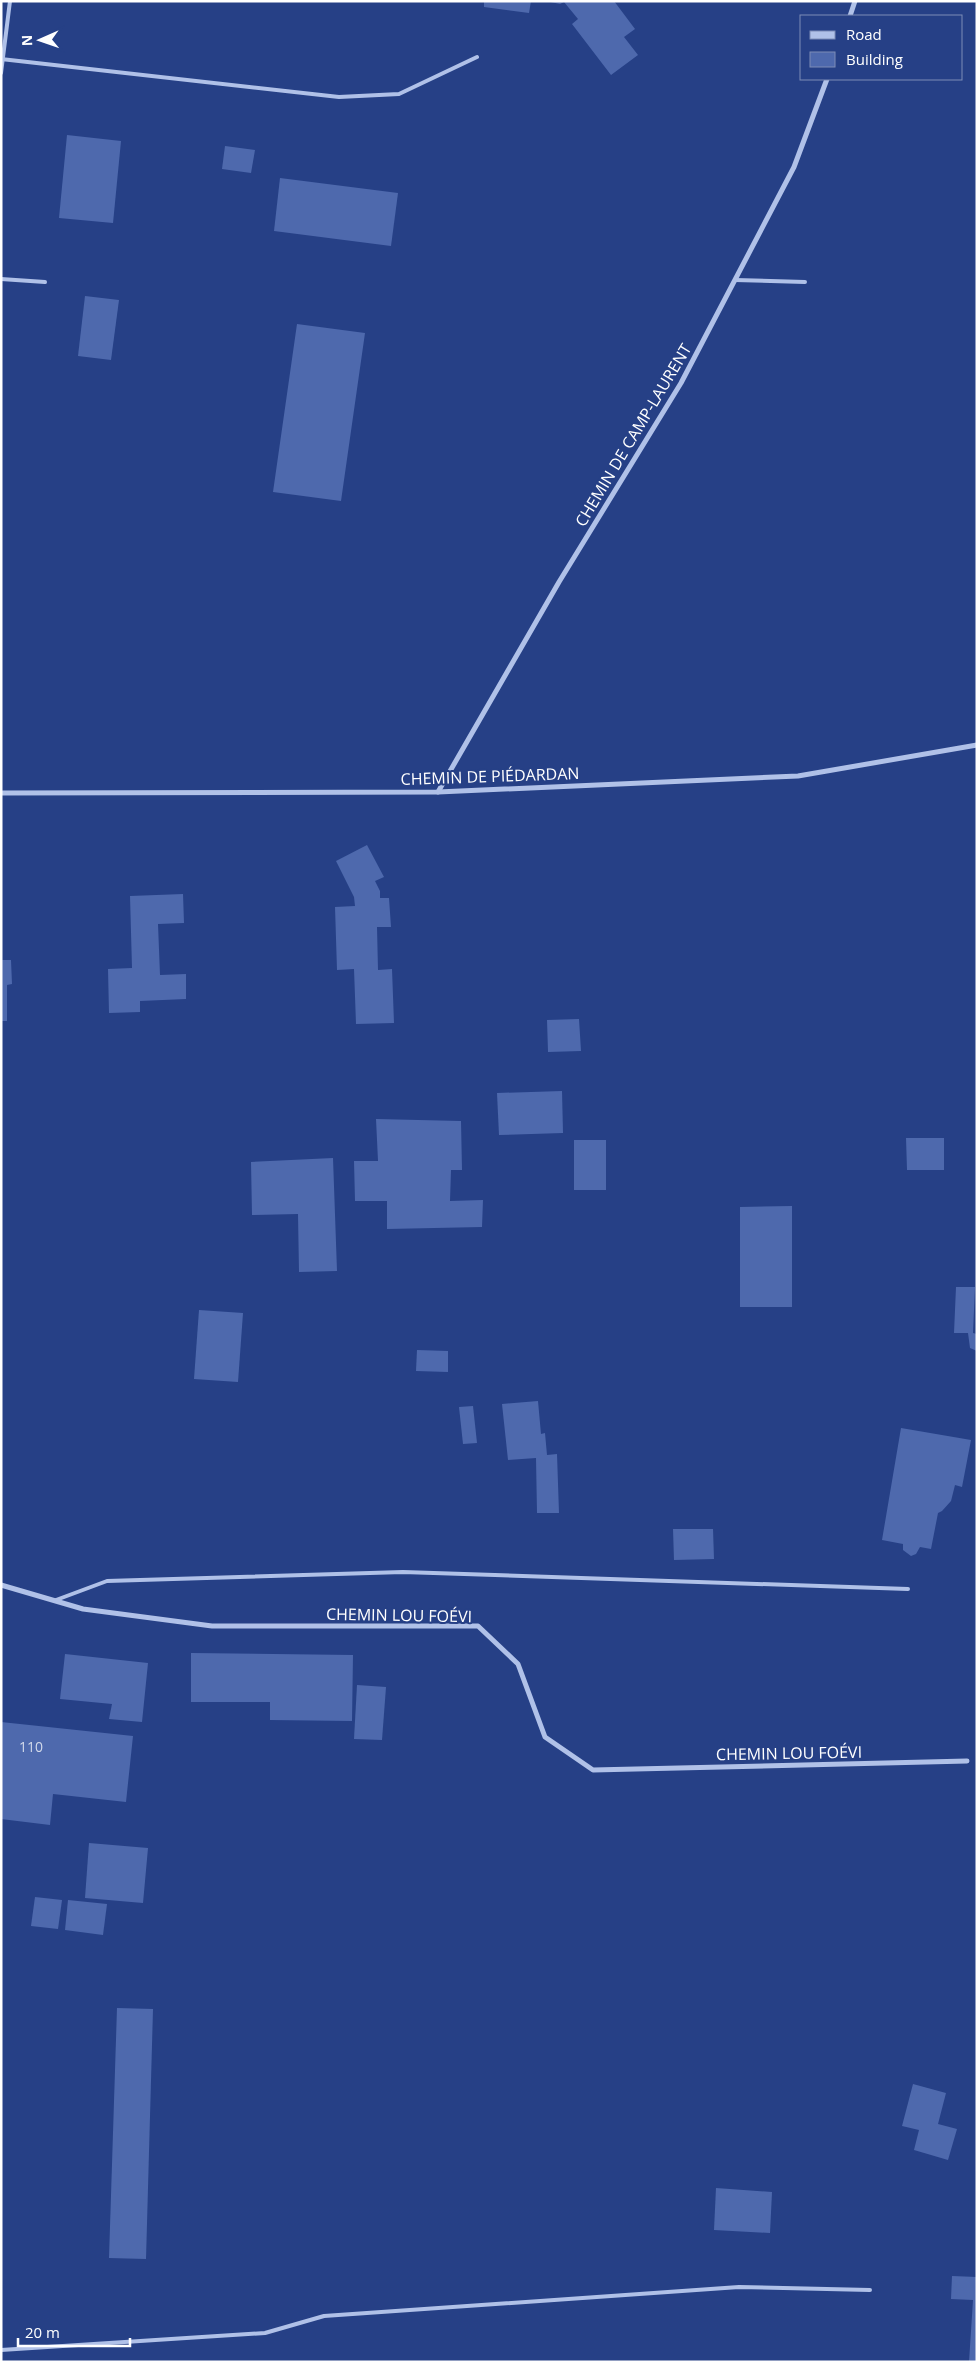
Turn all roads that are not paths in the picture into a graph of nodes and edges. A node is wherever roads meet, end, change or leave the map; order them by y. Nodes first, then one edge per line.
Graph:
1 (10, 1) edge
2 (855, 1) edge
3 (850, 15) edge
4 (477, 57) dead end
5 (2, 59) edge
6 (1, 73) edge
7 (827, 80) edge
8 (1, 279) edge
9 (735, 280) junction
10 (45, 282) dead end
11 (805, 282) dead end
12 (977, 744) edge
13 (438, 792) junction
14 (1, 793) edge
15 (1, 1585) edge
16 (908, 1589) dead end
17 (56, 1601) junction
18 (967, 1761) dead end
19 (870, 2290) dead end
20 (1, 2350) edge

1 - 5 lane
2 - 3 street
4 - 5 lane
5 - 6 lane
7 - 9 street, CHEMIN DE CAMP-LAURENT
8 - 10 lane
9 - 11 lane
9 - 13 street, CHEMIN DE CAMP-LAURENT
12 - 13 street, CHEMIN DE PIÉDARDAN
13 - 14 street, CHEMIN DE PIÉDARDAN
15 - 17 street, CHEMIN LOU FOÉVI
16 - 17 lane
17 - 18 street, CHEMIN LOU FOÉVI
19 - 20 lane

